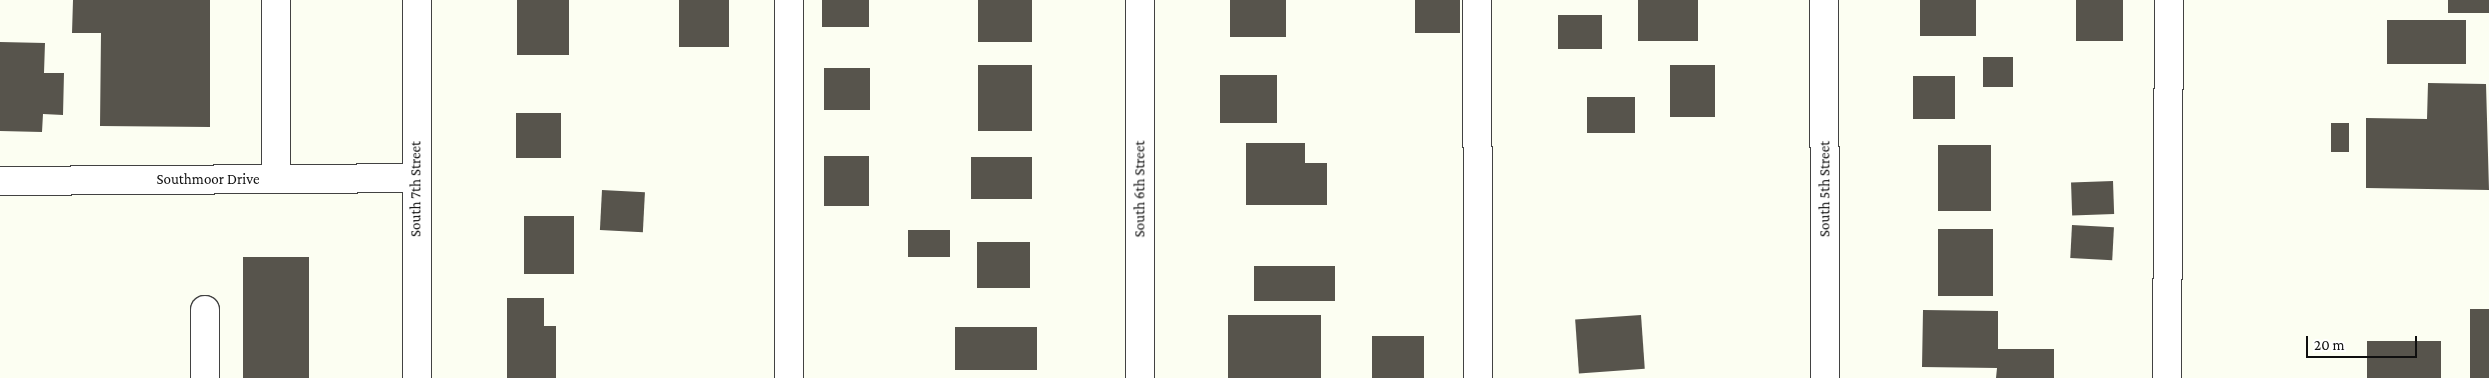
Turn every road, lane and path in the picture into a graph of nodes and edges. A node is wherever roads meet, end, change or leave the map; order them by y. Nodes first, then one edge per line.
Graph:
1 (276, 0) edge
2 (417, 0) edge
3 (789, 0) edge
4 (1140, 0) edge
5 (1476, 0) edge
6 (1824, 0) edge
7 (2169, 0) edge
8 (415, 178) junction
9 (276, 179) junction
10 (0, 181) edge
11 (205, 310) dead end
12 (205, 378) edge
13 (417, 378) edge
14 (789, 378) edge
15 (1140, 378) edge
16 (1478, 378) edge
17 (1825, 378) edge
18 (2167, 378) edge

1 - 9 street
2 - 8 street, South 7th Street
3 - 14 street
4 - 15 street, South 6th Street
5 - 16 street
6 - 17 street, South 5th Street
7 - 18 street
8 - 9 street, Southmoor Drive
8 - 13 street, South 7th Street
9 - 10 street, Southmoor Drive
11 - 12 street

